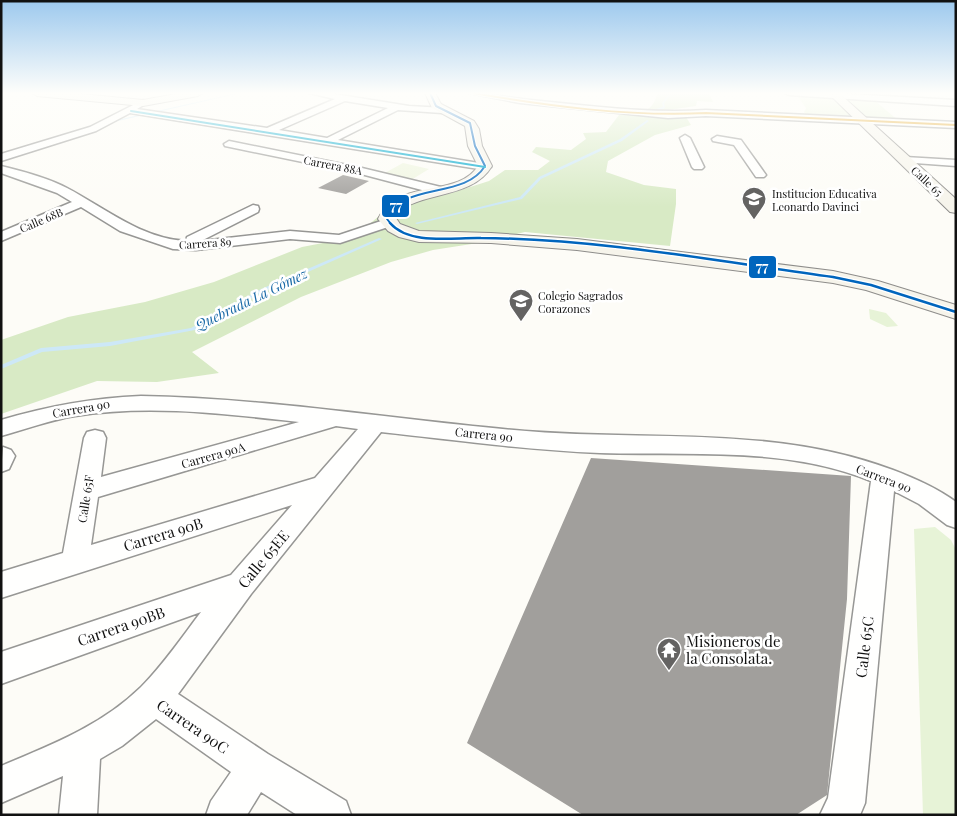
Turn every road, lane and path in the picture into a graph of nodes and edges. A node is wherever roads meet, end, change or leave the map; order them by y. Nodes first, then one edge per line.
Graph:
1 (86, 131) edge
2 (270, 131) edge
3 (348, 131) edge
4 (473, 131) edge
5 (874, 131) edge
6 (685, 138) dead end
7 (717, 139) dead end
8 (328, 141) junction
9 (229, 144) dead end
10 (1, 158) edge
11 (904, 160) junction
12 (956, 163) edge
13 (484, 167) junction
14 (698, 167) dead end
15 (1, 169) edge
16 (760, 175) dead end
17 (430, 193) junction
18 (81, 202) junction
19 (956, 208) edge
20 (253, 210) dead end
21 (392, 226) junction
22 (1, 237) edge
23 (180, 246) junction
24 (896, 292) junction
25 (956, 312) edge
26 (956, 319) edge
27 (341, 419) junction
28 (375, 424) junction
29 (1, 428) edge
30 (95, 438) dead end
31 (883, 478) junction
32 (325, 485) junction
33 (86, 491) junction
34 (956, 517) edge
35 (75, 561) junction
36 (241, 584) junction
37 (1, 585) edge
38 (1, 668) edge
39 (154, 698) junction
40 (83, 749) junction
41 (255, 767) junction
42 (1, 785) edge
43 (78, 815) edge
44 (225, 815) edge
45 (332, 815) edge
46 (839, 815) edge

1 - 10 street
2 - 8 street
3 - 8 street
4 - 13 street
5 - 11 street, Calle 65
6 - 14 street
7 - 16 street
8 - 13 street
9 - 17 street, Carrera 88A
11 - 12 street
11 - 19 street, Calle 65
13 - 17 street
15 - 18 street, Carrera 89
17 - 21 street
18 - 22 street, Calle 68B
18 - 23 street, Carrera 89
20 - 23 street
21 - 23 street, Carrera 89
21 - 24 street
24 - 25 street
24 - 26 street
27 - 28 street, Carrera 90
27 - 29 street, Carrera 90
27 - 33 street, Carrera 90A
28 - 31 street, Carrera 90
28 - 32 street, Calle 65EE
30 - 33 street, Calle 65F
31 - 34 street, Carrera 90
31 - 46 street, Calle 65C
32 - 35 street, Carrera 90B
32 - 36 street, Calle 65EE
33 - 35 street, Calle 65F
35 - 37 street, Carrera 90B
36 - 38 street, Carrera 90BB
36 - 39 street, Calle 65EE
39 - 40 street, Carrera 90C
39 - 41 street, Carrera 90C
40 - 42 street, Carrera 90C
40 - 43 street
41 - 44 street
41 - 45 street, Carrera 90C

